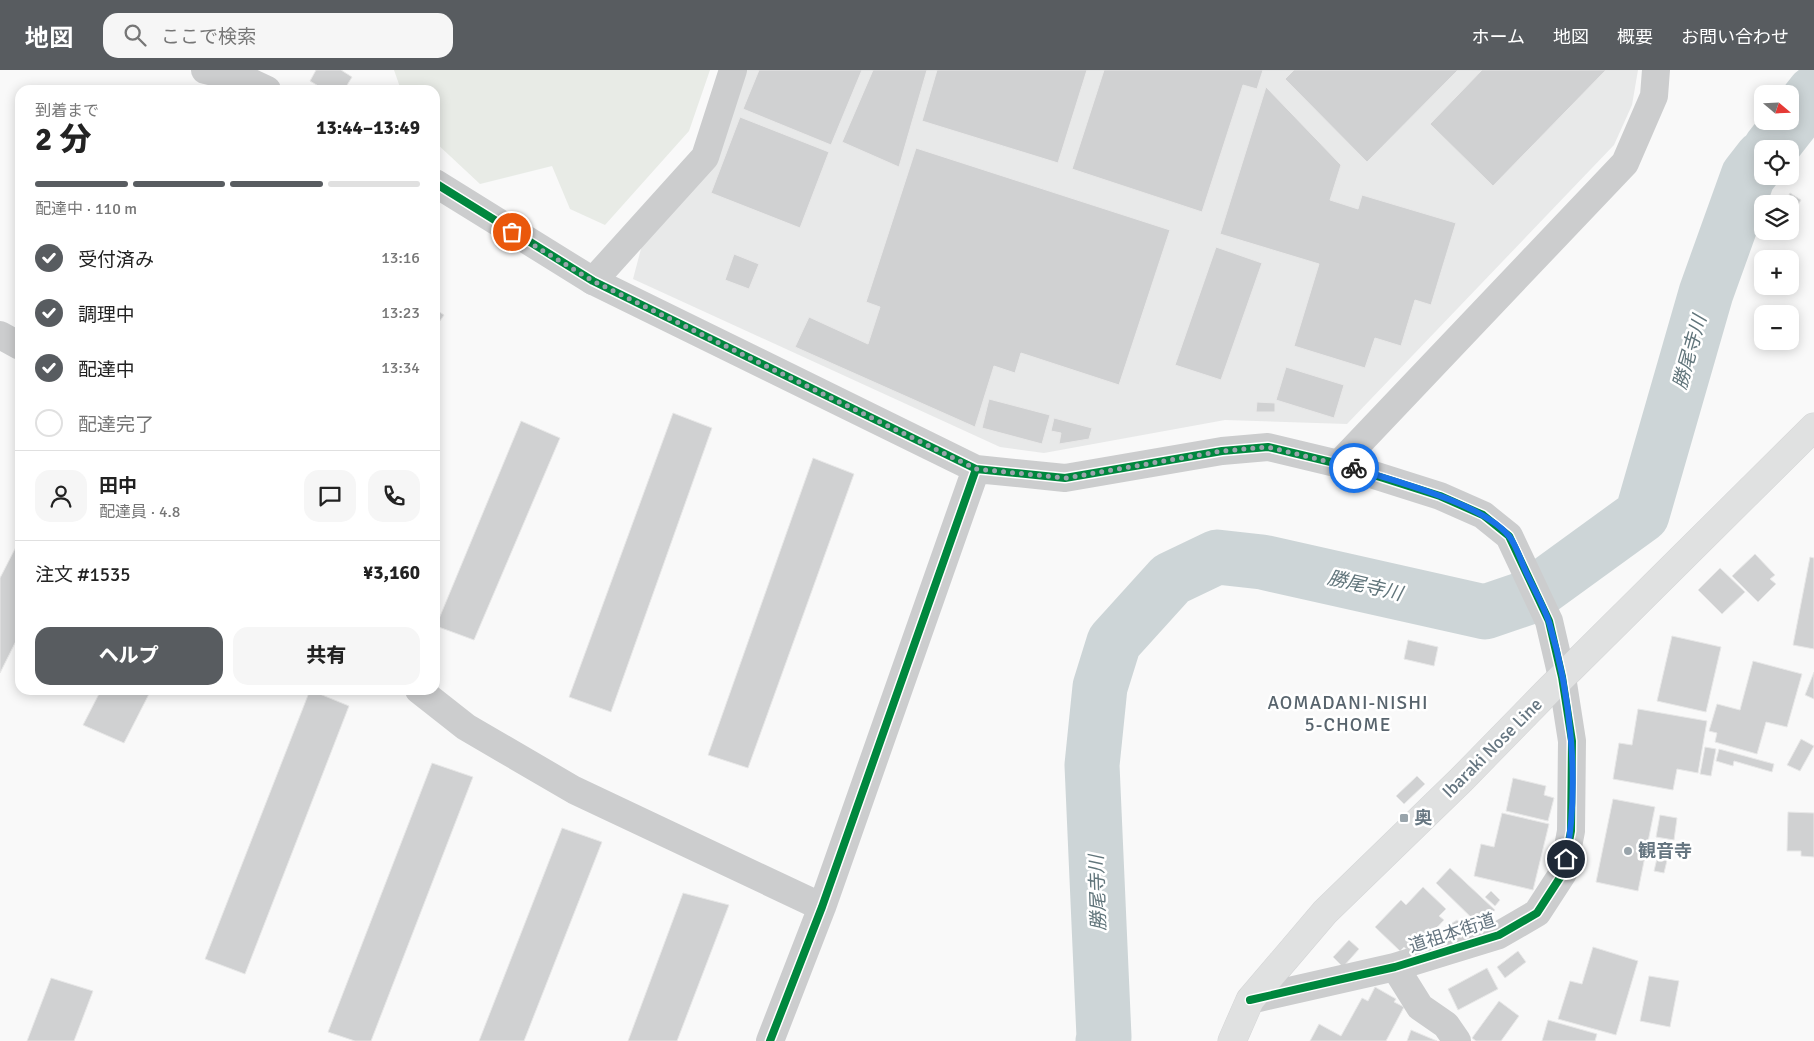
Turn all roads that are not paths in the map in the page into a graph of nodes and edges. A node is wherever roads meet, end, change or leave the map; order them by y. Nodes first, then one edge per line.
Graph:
1 (205, 70) edge
2 (733, 70) edge
3 (1656, 70) edge
4 (256, 85) edge
5 (440, 186) edge
6 (593, 281) junction
7 (0, 335) edge
8 (15, 343) edge
9 (1814, 427) edge
10 (1340, 464) junction
11 (976, 469) junction
12 (1562, 677) junction
13 (425, 695) edge
14 (822, 907) junction
15 (1395, 967) junction
16 (1250, 1000) junction
17 (770, 1041) edge
18 (1232, 1041) edge
19 (1457, 1041) edge

1 - 4 street
2 - 6 street
3 - 10 street
5 - 6 street
6 - 11 street
7 - 8 street
9 - 12 main road, Ibaraki Nose Line
10 - 11 street
10 - 12 street, 道祖本街道
11 - 14 street
12 - 15 street, 道祖本街道
12 - 16 main road, Ibaraki Nose Line
13 - 14 street
14 - 17 street
15 - 16 street, 道祖本街道
15 - 19 street
16 - 18 main road, Ibaraki Nose Line

